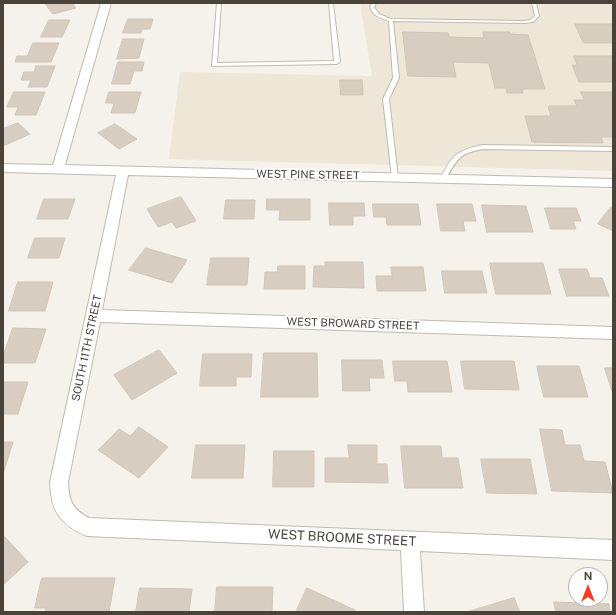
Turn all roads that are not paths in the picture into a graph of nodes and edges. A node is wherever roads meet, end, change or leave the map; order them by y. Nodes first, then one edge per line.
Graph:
1 (106, 3) edge
2 (219, 3) edge
3 (331, 3) edge
4 (374, 3) edge
5 (534, 3) edge
6 (391, 20) junction
7 (613, 149) edge
8 (3, 168) edge
9 (58, 169) junction
10 (123, 171) junction
11 (395, 178) junction
12 (443, 179) junction
13 (613, 183) edge
14 (93, 316) junction
15 (613, 333) edge
16 (73, 520) joint
17 (410, 542) junction
18 (613, 550) edge
19 (414, 612) edge

1 - 9 street
2 - 3 lane
4 - 6 lane
5 - 6 lane
6 - 11 lane
7 - 12 lane
8 - 9 street, WEST PINE STREET
9 - 10 street, WEST PINE STREET
10 - 11 street, WEST PINE STREET
10 - 14 street, SOUTH 11TH STREET
11 - 12 street, WEST PINE STREET
12 - 13 street, WEST PINE STREET
14 - 15 street, WEST BROWARD STREET
14 - 16 street, SOUTH 11TH STREET
16 - 17 street, WEST BROOME STREET
17 - 18 street, WEST BROOME STREET
17 - 19 street

